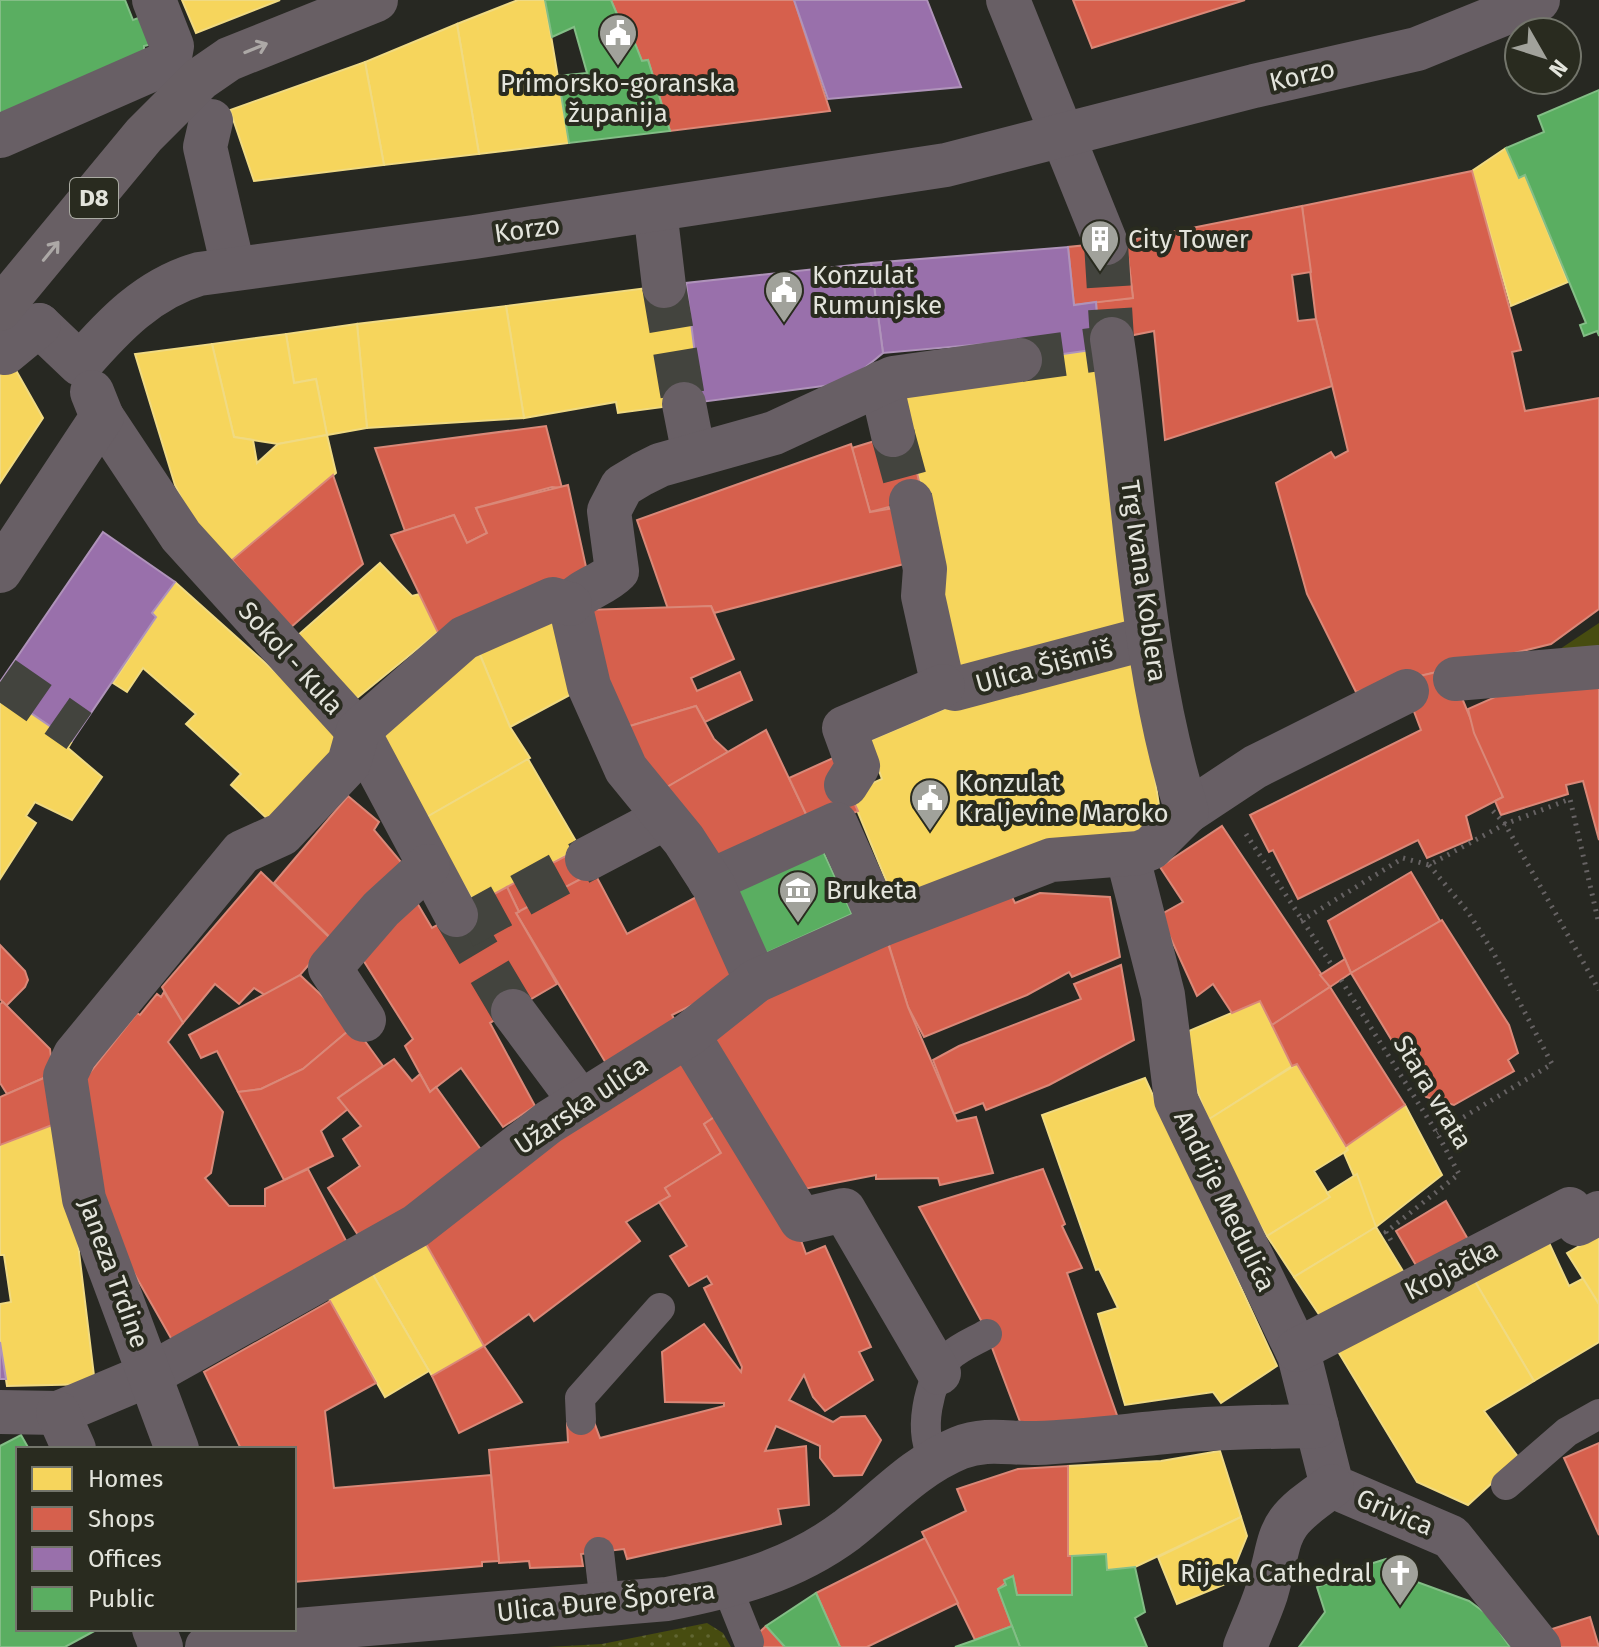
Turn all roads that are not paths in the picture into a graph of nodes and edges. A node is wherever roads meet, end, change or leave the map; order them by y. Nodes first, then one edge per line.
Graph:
1 (154, 0) edge
2 (376, 0) edge
3 (1008, 0) edge
4 (1538, 0) edge
5 (195, 89) junction
6 (0, 136) edge
7 (1062, 136) junction
8 (655, 210) junction
9 (1106, 243) tunnel mouth
10 (233, 267) junction
11 (664, 286) tunnel mouth
12 (20, 329) edge
13 (1108, 345) tunnel mouth
14 (1020, 360) tunnel mouth
15 (80, 364) junction
16 (881, 383) junction
17 (684, 404) tunnel mouth
18 (102, 417) junction
19 (893, 435) tunnel mouth
20 (694, 455) junction
21 (911, 501) tunnel mouth
22 (0, 571) edge
23 (570, 604) junction
24 (1133, 642) dead end
25 (1599, 667) edge
26 (1455, 679) dead end
27 (949, 688) junction
28 (1407, 691) dead end
29 (358, 731) junction
30 (843, 808) junction
31 (665, 818) junction
32 (1181, 819) junction
33 (1127, 854) junction
34 (587, 859) tunnel mouth
35 (428, 866) junction
36 (712, 883) junction
37 (456, 915) tunnel mouth
38 (881, 925) junction
39 (756, 981) junction
40 (513, 1011) tunnel mouth
41 (364, 1020) dead end
42 (688, 1035) junction
43 (580, 1101) junction
44 (1599, 1213) edge
45 (660, 1308) dead end
46 (987, 1334) dead end
47 (1298, 1352) junction
48 (939, 1373) junction
49 (151, 1374) junction
50 (0, 1412) edge
51 (1599, 1414) edge
52 (581, 1420) dead end
53 (1317, 1426) junction
54 (66, 1431) edge
55 (176, 1447) edge
56 (935, 1460) junction
57 (1506, 1485) dead end
58 (1332, 1486) junction
59 (599, 1552) dead end
60 (727, 1587) junction
61 (605, 1604) junction
62 (296, 1631) edge
63 (296, 1631) edge
64 (227, 1637) edge
65 (749, 1642) dead end
66 (1245, 1647) edge
67 (1539, 1647) edge

1 - 5 street
5 -> 2 main road, D8
3 - 7 street
4 - 7 street, Korzo
5 - 6 street
5 - 10 street
12 -> 5 main road, D8
7 - 8 street, Korzo
7 - 9 street
8 - 10 street, Korzo
8 - 11 street
10 - 15 street, Korzo
12 - 15 street
13 - 32 street, Trg Ivana Koblera
14 - 16 street
15 - 18 street, Sokol - Kula
16 - 19 street
16 - 20 street
17 - 20 street
18 - 22 street
18 - 29 street, Sokol - Kula
20 - 23 street
21 - 27 street
23 - 29 street
23 - 31 street
24 - 27 street, Ulica Šišmiš
25 - 26 street
27 - 30 street, Ulica Šišmiš
28 - 32 street
29 - 35 street, Sokol - Kula
29 - 49 street, Janeza Trdine
30 - 36 street
30 - 38 street
31 - 34 street
31 - 36 street
32 - 33 street, Užarska ulica
33 - 38 street, Užarska ulica
33 - 47 street, Andrije Medulića
35 - 37 street, Sokol - Kula
35 - 41 street
36 - 39 street
38 - 39 street, Užarska ulica
39 - 42 street, Užarska ulica
40 - 43 street
42 - 43 street, Užarska ulica
42 - 48 street
43 - 49 street, Užarska ulica
44 - 47 street, Krojačka
45 - 52 lane
46 - 48 lane
47 - 53 street, Grivica
48 - 56 lane
49 - 54 street, Užarska ulica
49 - 55 street, Janeza Trdine
50 - 54 street, Užarska ulica
51 - 57 lane
53 - 56 street, Ulica Đure Šporera
53 - 58 street, Grivica
56 - 60 street, Ulica Đure Šporera
58 - 66 street
58 - 67 street, Grivica
59 - 61 lane
60 - 61 street, Ulica Đure Šporera
60 - 65 lane
61 - 62 street, Ulica Đure Šporera
63 - 64 street, Ulica Đure Šporera

